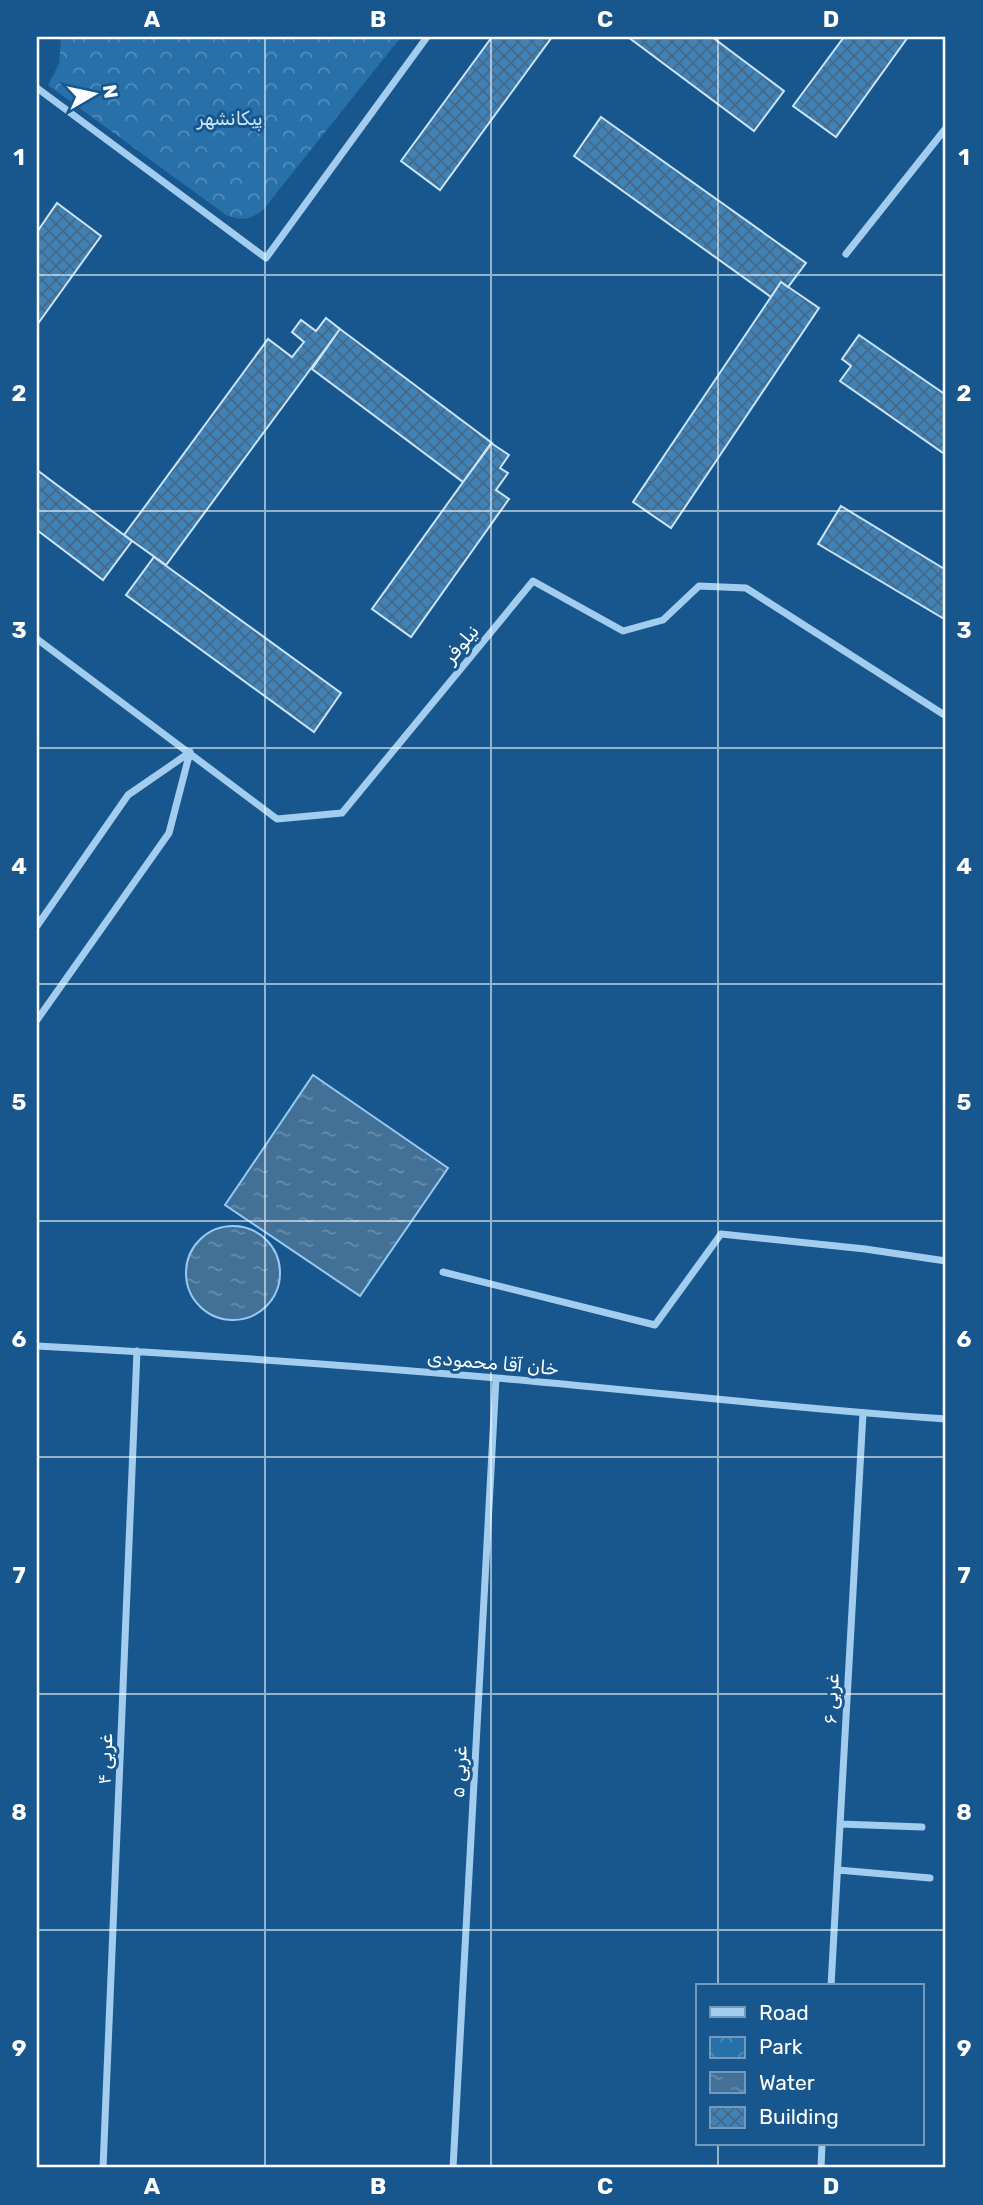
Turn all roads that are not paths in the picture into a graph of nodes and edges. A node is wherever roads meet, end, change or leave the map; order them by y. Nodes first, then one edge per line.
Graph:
1 (427, 37) edge
2 (37, 88) edge
3 (946, 128) edge
4 (846, 254) dead end
5 (37, 639) edge
6 (946, 716) edge
7 (190, 752) junction
8 (37, 926) edge
9 (37, 1020) edge
10 (946, 1261) edge
11 (443, 1272) dead end
12 (37, 1346) edge
13 (137, 1351) junction
14 (496, 1378) junction
15 (863, 1413) junction
16 (946, 1419) edge
17 (840, 1824) junction
18 (922, 1827) dead end
19 (838, 1870) junction
20 (930, 1878) dead end
21 (831, 1984) edge
22 (822, 2146) edge
23 (103, 2168) edge
24 (453, 2168) edge
25 (821, 2168) edge

1 - 2 street
3 - 4 street
5 - 7 street, نیلوفر
6 - 7 street, نیلوفر
7 - 8 street
7 - 9 street
10 - 11 street
12 - 13 street, خان آقا محمودی
13 - 14 street, خان آقا محمودی
13 - 23 street, ۴ غربی
14 - 15 street, خان آقا محمودی
14 - 24 street, ۵ غربی
15 - 16 street, خان آقا محمودی
15 - 17 street, ۶ غربی
17 - 18 street
17 - 19 street, ۶ غربی
19 - 20 street
19 - 21 street, ۶ غربی
22 - 25 street

